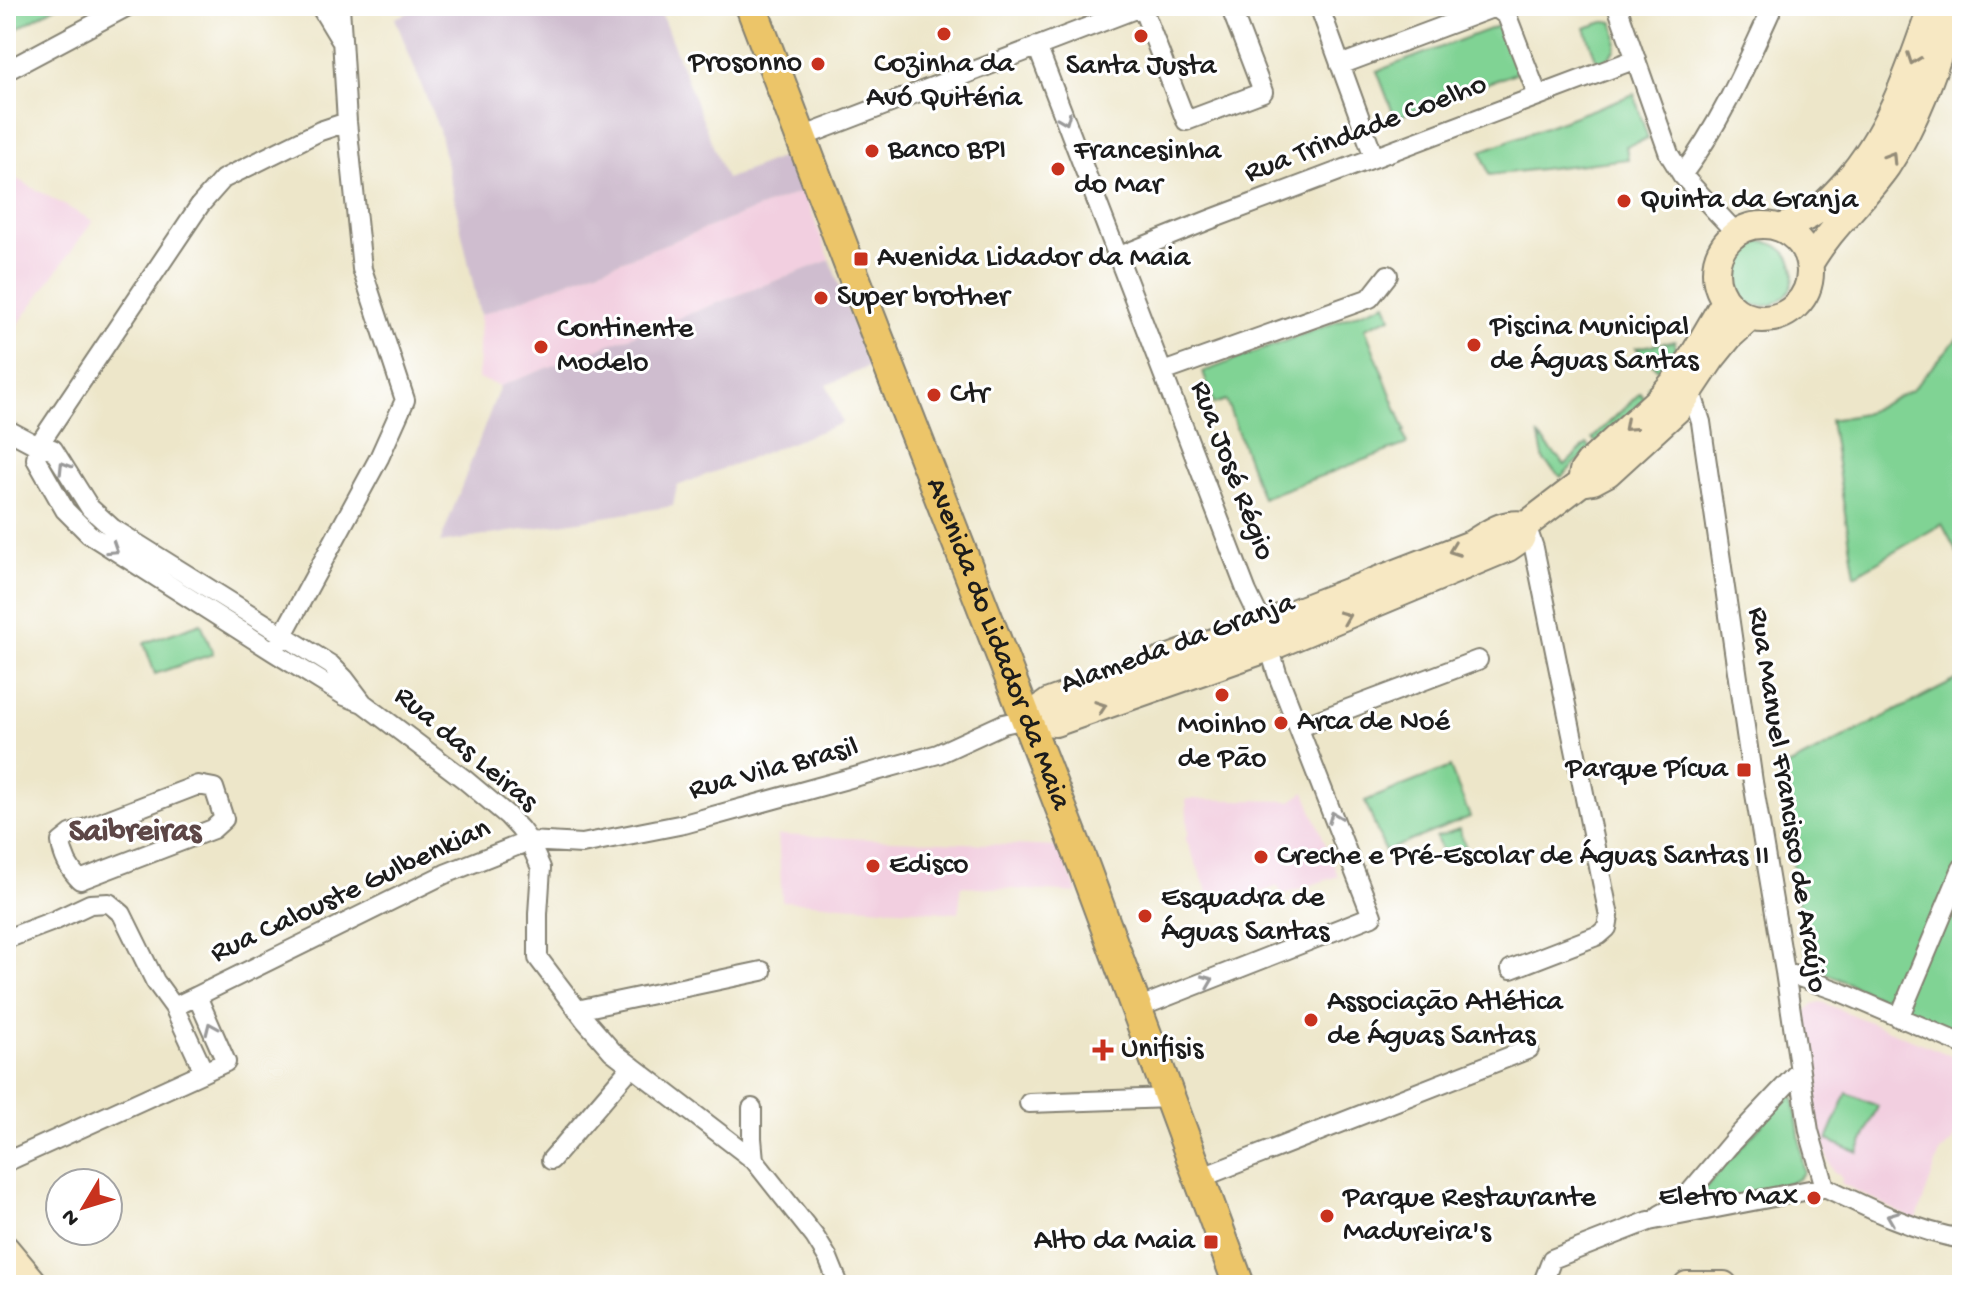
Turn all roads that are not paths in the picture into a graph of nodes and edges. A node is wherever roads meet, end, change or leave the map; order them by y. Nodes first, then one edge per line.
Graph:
1 (128, 6) edge
2 (320, 6) edge
3 (340, 6) edge
4 (751, 6) edge
5 (1142, 6) edge
6 (1230, 6) edge
7 (1319, 6) edge
8 (1617, 6) edge
9 (1773, 6) edge
10 (1932, 6) edge
11 (1955, 6) edge
12 (342, 42) junction
13 (1037, 46) junction
14 (1636, 59) junction
15 (1340, 65) junction
16 (6, 71) edge
17 (1538, 96) junction
18 (1902, 114) junction
19 (347, 122) junction
20 (802, 137) junction
21 (1374, 157) junction
22 (1682, 175) junction
23 (1780, 228) junction
24 (1736, 233) junction
25 (1117, 257) junction
26 (1810, 263) junction
27 (1388, 275) dead end
28 (1725, 301) junction
29 (1750, 318) junction
30 (1163, 372) junction
31 (1688, 381) junction
32 (6, 429) edge
33 (38, 446) junction
34 (1526, 525) junction
35 (214, 603) junction
36 (283, 635) junction
37 (1265, 636) junction
38 (274, 652) junction
39 (1478, 660) dead end
40 (363, 703) junction
41 (1026, 719) junction
42 (1300, 727) junction
43 (529, 841) junction
44 (1962, 868) edge
45 (80, 880) junction
46 (83, 907) junction
47 (6, 939) edge
48 (1511, 969) dead end
49 (762, 971) dead end
50 (1785, 972) junction
51 (197, 996) junction
52 (174, 1007) junction
53 (1135, 1009) junction
54 (577, 1010) junction
55 (1899, 1018) junction
56 (1962, 1044) edge
57 (1529, 1049) dead end
58 (632, 1066) junction
59 (1799, 1071) junction
60 (204, 1072) junction
61 (1170, 1098) junction
62 (1029, 1103) dead end
63 (721, 1133) junction
64 (551, 1160) dead end
65 (754, 1160) junction
66 (6, 1162) edge
67 (1200, 1178) junction
68 (1825, 1187) junction
69 (1649, 1221) junction
70 (1962, 1239) edge
71 (6, 1249) edge
72 (35, 1284) edge
73 (839, 1285) edge
74 (1239, 1285) edge
75 (1542, 1285) edge
76 (1687, 1285) edge
77 (1724, 1285) edge

1 - 16 street
2 - 12 street
3 - 12 street
4 - 20 main road, Avenida do Lidador da Maia
5 - 6 street
5 - 13 street
7 - 15 street
8 - 14 street
9 - 22 street
10 -> 18 street
11 - 18 street
12 - 19 street
13 - 20 street
13 -> 25 street, Rua José Régio
14 - 17 street, Rua Trindade Coelho
14 - 22 street
15 - 17 street
15 - 21 street
17 - 21 street, Rua Trindade Coelho
18 - 23 street
26 -> 18 street
19 - 33 street
19 - 36 street
20 - 41 main road, Avenida do Lidador da Maia
21 - 25 street, Rua Trindade Coelho
22 - 24 street
23 - 24 street
23 - 26 street
24 - 28 street
25 - 30 street, Rua José Régio
26 - 29 street
27 - 30 street
28 - 29 street
28 - 31 street, Alameda da Granja
29 - 31 street, Alameda da Granja
30 - 37 street, Rua José Régio
31 - 34 street, Alameda da Granja
31 - 50 street, Rua Manuel Francisco de Araújo
32 - 33 street, Rua das Leiras
33 - 35 street, Rua das Leiras
34 - 37 street, Alameda da Granja
34 - 48 street
35 - 36 street, Rua das Leiras
35 - 38 street, Rua das Leiras
36 - 38 street
36 - 40 street, Rua das Leiras
37 - 41 street, Alameda da Granja
37 - 42 street, Rua José Régio
38 - 40 street, Rua das Leiras
39 - 42 street
40 - 43 street, Rua das Leiras
41 - 43 street, Rua Vila Brasil
41 - 53 main road, Avenida do Lidador da Maia
53 -> 42 street, Rua José Régio
43 - 51 street, Rua Calouste Gulbenkian
43 - 54 street
44 - 55 street
45 - 45 street
45 - 46 street
46 - 47 street
46 - 52 street
49 - 54 street
50 - 55 street
50 - 59 street, Rua Manuel Francisco de Araújo
51 - 52 street, Rua Calouste Gulbenkian
60 -> 51 street, Rua Calouste Gulbenkian
52 - 60 street
53 - 61 main road, Avenida do Lidador da Maia
54 - 58 street
55 - 56 street
57 - 67 street
58 - 63 street
58 - 64 street
59 - 68 street, Rua Manuel Francisco de Araújo
59 - 69 street
60 - 66 street
61 - 62 street
61 - 67 main road, Avenida do Lidador da Maia
63 - 65 street
63 - 65 street
65 - 73 street
67 - 74 main road, Avenida do Lidador da Maia
68 - 69 street
70 -> 68 street
69 - 75 street
71 - 72 street
76 - 77 street

